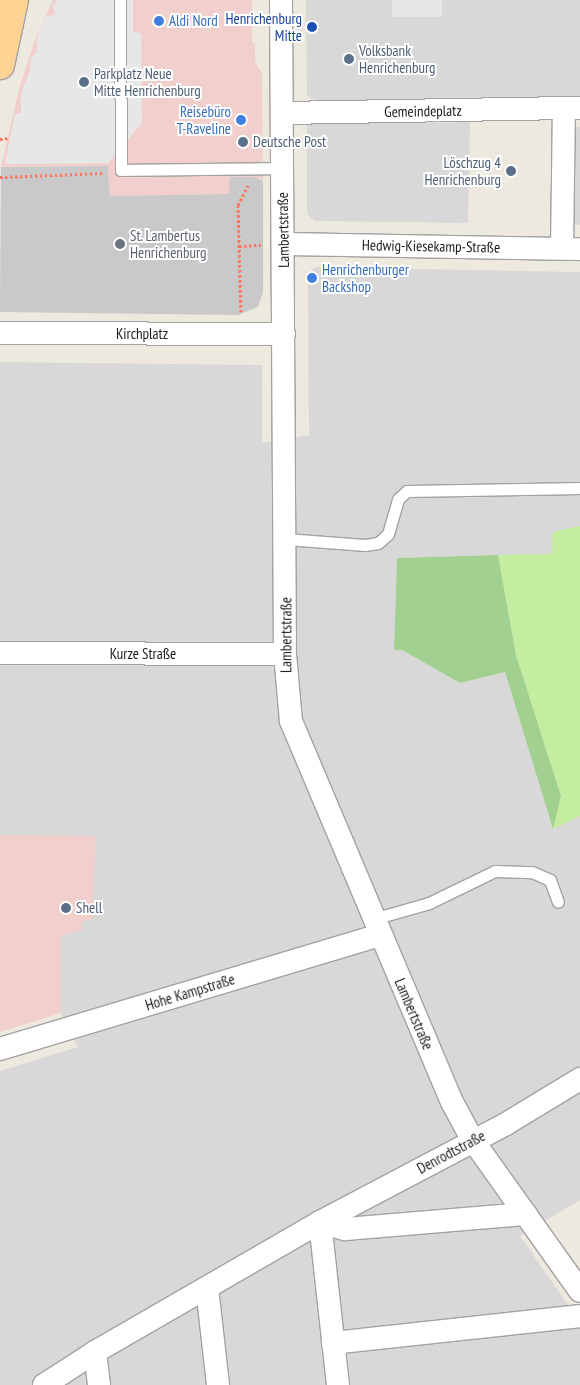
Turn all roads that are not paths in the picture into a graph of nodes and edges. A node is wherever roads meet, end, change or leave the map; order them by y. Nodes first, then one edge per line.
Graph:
1 (120, 0) edge
2 (281, 0) edge
3 (18, 6) edge
4 (0, 64) edge
5 (572, 109) edge
6 (282, 113) junction
7 (282, 168) junction
8 (283, 244) junction
9 (571, 248) edge
10 (0, 333) edge
11 (284, 334) junction
12 (580, 488) edge
13 (286, 538) junction
14 (0, 653) edge
15 (285, 654) junction
16 (558, 902) dead end
17 (377, 927) junction
18 (0, 1049) edge
19 (580, 1079) edge
20 (472, 1139) junction
21 (525, 1214) junction
22 (320, 1222) junction
23 (207, 1288) junction
24 (580, 1290) edge
25 (580, 1316) edge
26 (333, 1344) junction
27 (95, 1352) junction
28 (44, 1385) edge
29 (99, 1385) edge
30 (218, 1385) edge
31 (338, 1385) edge

1 - 7 lane
2 - 6 street, Lambertstraße
3 - 4 main road
5 - 6 street, Gemeindeplatz
5 - 9 street, Gemeindeplatz
6 - 7 street, Lambertstraße
7 - 8 street, Lambertstraße
8 - 9 street, Hedwig-Kiesekamp-Straße
8 - 11 street, Lambertstraße
10 - 11 street, Kirchplatz
11 - 13 street, Lambertstraße
12 - 13 lane
13 - 15 street, Lambertstraße
14 - 15 street, Kurze Straße
15 - 17 street, Lambertstraße
16 - 17 lane
17 - 18 street, Hohe Kampstraße
17 - 20 street, Lambertstraße
19 - 20 street, Denrodtstraße
20 - 21 street, Lambertstraße
20 - 22 street, Denrodtstraße
21 - 22 street
21 - 24 street, Lambertstraße
22 - 23 street, Denrodtstraße
22 - 26 street
23 - 27 street, Denrodtstraße
23 - 30 street
25 - 26 street
26 - 31 street
27 - 28 street, Denrodtstraße
27 - 29 street

